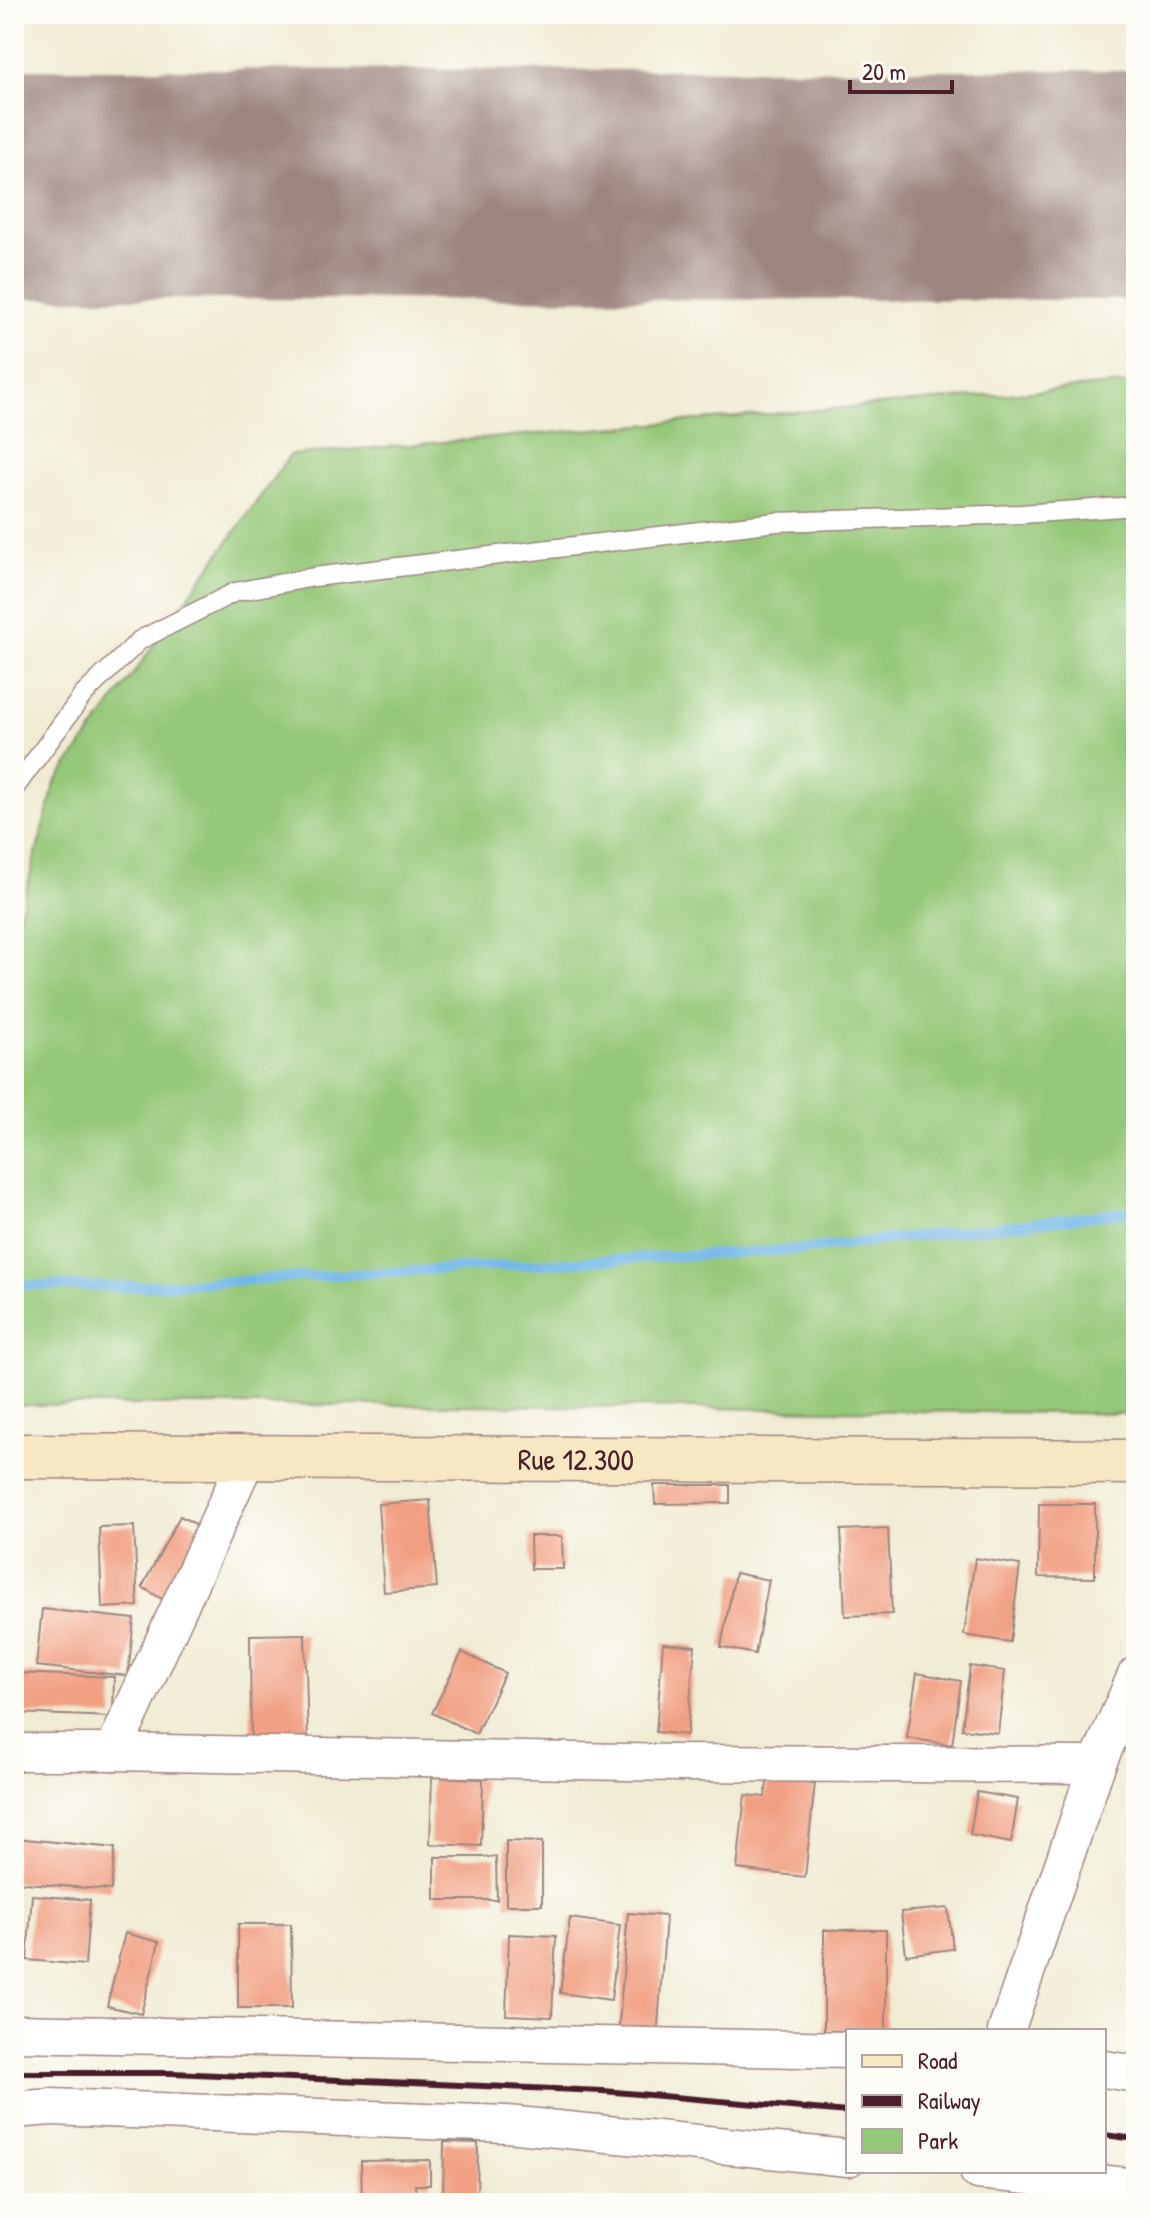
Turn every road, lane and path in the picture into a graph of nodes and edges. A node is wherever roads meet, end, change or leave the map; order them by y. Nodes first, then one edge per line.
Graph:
1 (1136, 506) edge
2 (14, 789) edge
3 (14, 1456) edge
4 (247, 1458) junction
5 (1136, 1462) edge
6 (1136, 1675) edge
7 (14, 1752) edge
8 (113, 1752) junction
9 (1097, 1765) junction
10 (1007, 2029) edge
11 (14, 2033) edge
12 (846, 2050) edge
13 (1106, 2069) edge
14 (1136, 2074) edge
15 (14, 2110) edge
16 (846, 2158) edge
17 (998, 2173) edge
18 (1136, 2187) edge

1 - 2 lane
3 - 4 street, Rue 12.300
4 - 5 street, Rue 12.300
4 - 8 street
6 - 9 street
7 - 8 street
8 - 9 street
9 - 10 street
11 - 12 street
13 - 14 street
15 - 16 street
17 - 18 street

